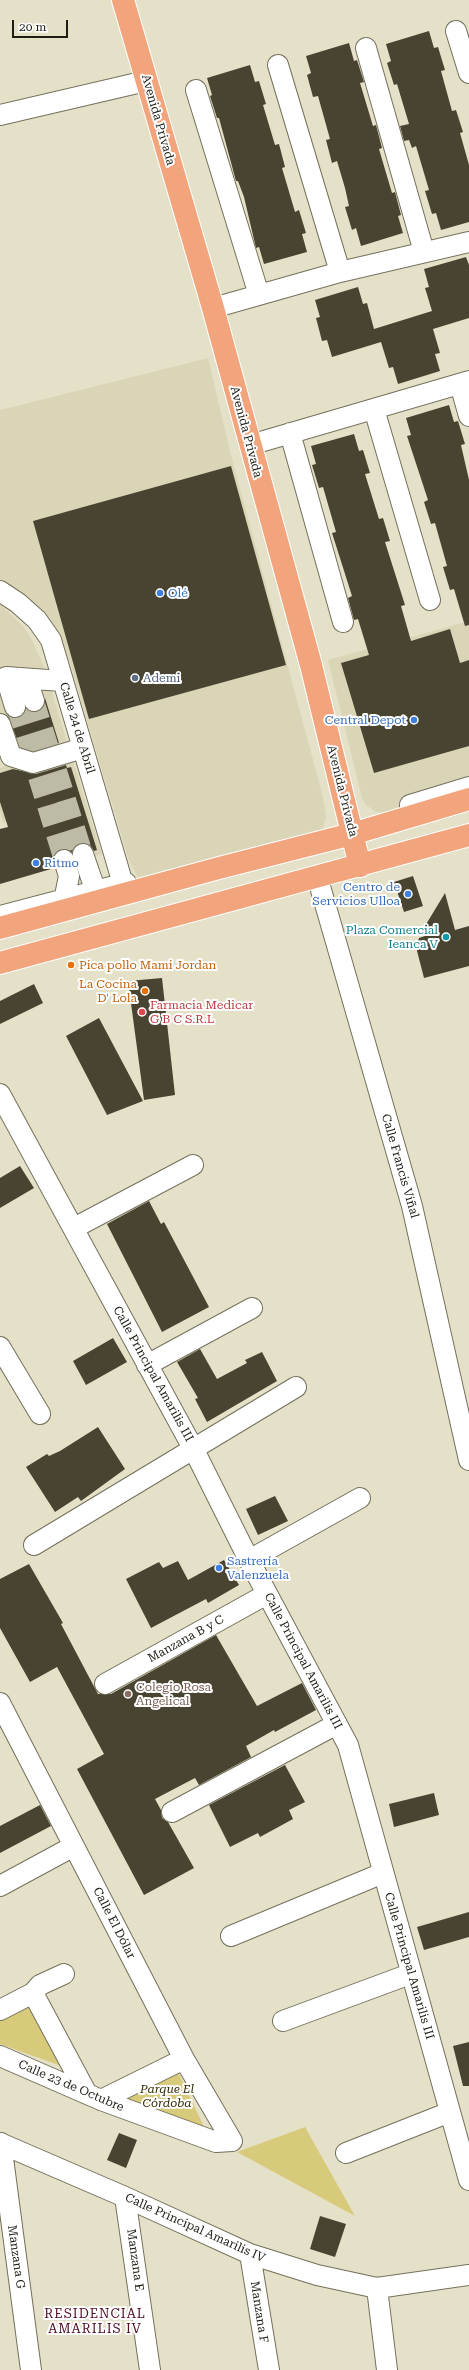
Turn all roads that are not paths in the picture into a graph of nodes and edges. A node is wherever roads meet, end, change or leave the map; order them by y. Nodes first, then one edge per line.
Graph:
1 (123, 0) edge
2 (456, 31) dead end
3 (366, 48) dead end
4 (278, 65) dead end
5 (469, 73) edge
6 (146, 81) junction
7 (196, 90) dead end
8 (0, 115) edge
9 (469, 242) edge
10 (424, 252) junction
11 (340, 272) junction
12 (259, 295) junction
13 (213, 308) junction
14 (464, 382) edge
15 (374, 409) junction
16 (469, 416) edge
17 (290, 433) junction
18 (250, 445) junction
19 (0, 591) edge
20 (430, 600) dead end
21 (343, 622) dead end
22 (3, 675) edge
23 (27, 678) junction
24 (62, 681) junction
25 (34, 701) tunnel mouth
26 (15, 707) tunnel mouth
27 (0, 724) edge
28 (84, 748) junction
29 (469, 787) edge
30 (469, 799) edge
31 (351, 829) junction
32 (469, 835) edge
33 (84, 854) tunnel mouth
34 (64, 860) tunnel mouth
35 (360, 866) junction
36 (317, 876) junction
37 (123, 884) junction
38 (98, 895) junction
39 (63, 905) junction
40 (0, 916) edge
41 (0, 928) edge
42 (0, 963) edge
43 (0, 1094) edge
44 (193, 1165) dead end
45 (74, 1228) junction
46 (252, 1308) dead end
47 (0, 1346) edge
48 (147, 1365) junction
49 (296, 1387) dead end
50 (40, 1414) dead end
51 (194, 1450) junction
52 (469, 1460) edge
53 (360, 1498) dead end
54 (34, 1545) dead end
55 (249, 1560) junction
56 (267, 1594) junction
57 (105, 1684) dead end
58 (0, 1703) edge
59 (337, 1724) junction
60 (7, 1733) edge
61 (172, 1812) dead end
62 (74, 1846) junction
63 (383, 1873) junction
64 (0, 1886) edge
65 (231, 1936) dead end
66 (64, 1974) dead end
67 (410, 1974) junction
68 (33, 1993) junction
69 (0, 2010) edge
70 (283, 2021) dead end
71 (0, 2056) edge
72 (184, 2059) junction
73 (94, 2097) junction
74 (450, 2112) junction
75 (232, 2141) joint
76 (1, 2143) edge
77 (346, 2152) dead end
78 (469, 2180) edge
79 (126, 2197) junction
80 (250, 2254) junction
81 (469, 2275) edge
82 (377, 2288) junction
83 (31, 2370) edge
84 (150, 2370) edge
85 (269, 2370) edge
86 (387, 2370) edge

1 - 6 main road, Avenida Privada
2 - 5 street
3 - 10 street
4 - 11 street
6 - 8 street
6 - 13 main road, Avenida Privada
7 - 12 street
9 - 10 street
10 - 11 street
11 - 12 street
12 - 13 street
13 - 18 main road, Avenida Privada
14 - 15 street
14 - 16 street
15 - 17 street
15 - 20 street
17 - 18 street
17 - 21 street
18 - 31 main road, Avenida Privada
19 - 24 street, Calle 24 de Abril
22 - 23 street
22 - 26 street
23 - 24 street
23 - 25 street
24 - 28 street, Calle 24 de Abril
27 - 28 street
28 - 37 street, Calle 24 de Abril
29 - 31 street
30 - 31 main road
31 - 35 main road, Avenida Privada
31 - 37 street
31 - 38 main road
32 - 35 main road
33 - 38 street
34 - 39 street
35 - 36 main road
36 - 42 main road
36 - 52 street, Calle Francis Viñal
37 - 38 street
38 - 39 main road
39 - 40 street
39 - 41 main road
43 - 45 street, Calle Principal Amarilis III
44 - 45 street
45 - 48 street, Calle Principal Amarilis III
46 - 48 street
47 - 50 street
48 - 51 street, Calle Principal Amarilis III
49 - 51 street
51 - 54 street
51 - 55 street, Calle Principal Amarilis III
53 - 55 street
55 - 56 street, Calle Principal Amarilis III
56 - 57 street, Manzana B y C
56 - 59 street, Calle Principal Amarilis III
58 - 60 street, Calle El Dólar
59 - 61 street
59 - 63 street, Calle Principal Amarilis III
60 - 62 street, Calle El Dólar
62 - 64 street
62 - 72 street, Calle El Dólar
63 - 65 street
63 - 67 street, Calle Principal Amarilis III
66 - 68 street
67 - 70 street
67 - 74 street, Calle Principal Amarilis III
68 - 69 street
68 - 73 street
71 - 73 street, Calle 23 de Octubre
72 - 73 street
72 - 75 street, Calle El Dólar
73 - 75 street, Calle 23 de Octubre
74 - 77 street
74 - 78 street, Calle Principal Amarilis III
76 - 79 street, Calle Principal Amarilis IV
76 - 83 street, Manzana G
79 - 80 street, Calle Principal Amarilis IV
79 - 84 street, Manzana E
80 - 82 street, Calle Principal Amarilis IV
80 - 85 street, Manzana F
81 - 82 street, Calle Principal Amarilis IV
82 - 86 street

